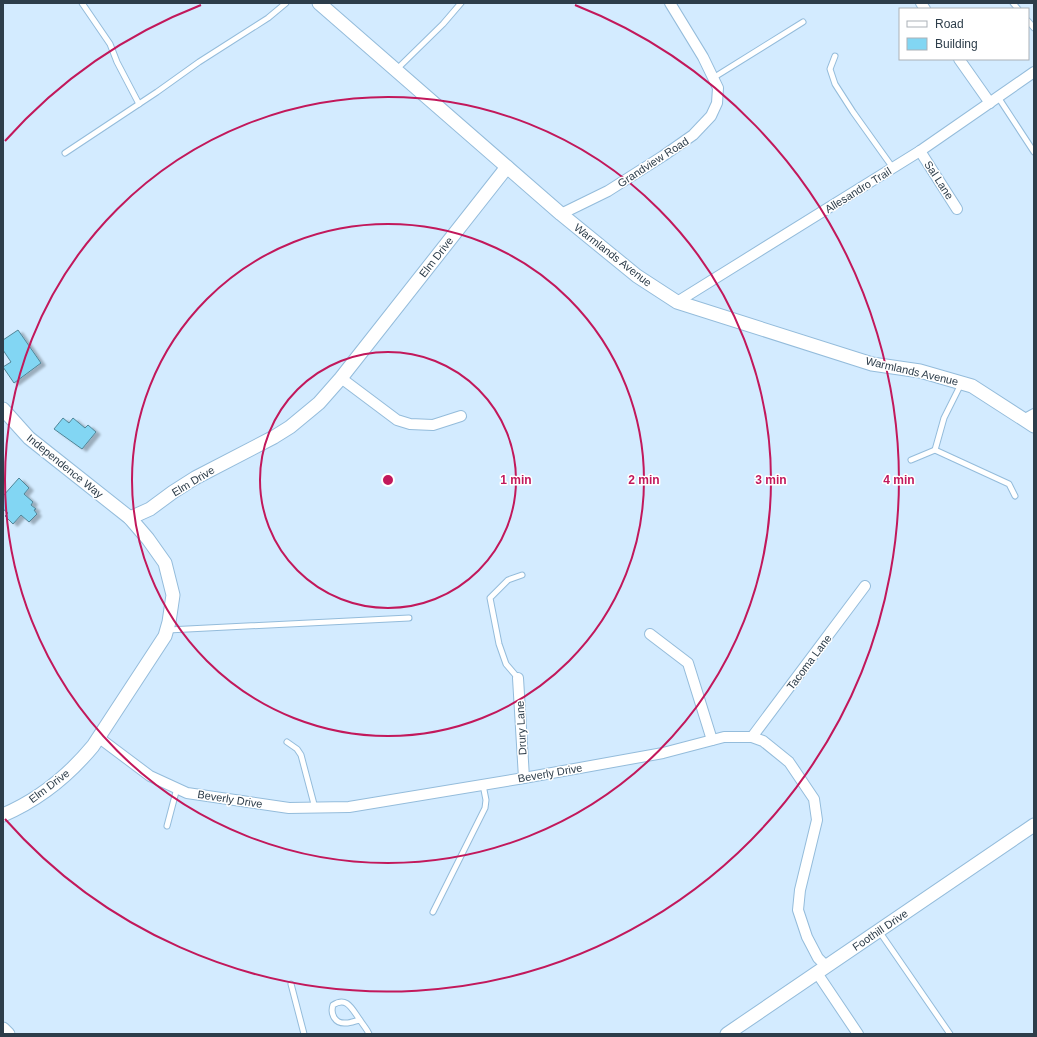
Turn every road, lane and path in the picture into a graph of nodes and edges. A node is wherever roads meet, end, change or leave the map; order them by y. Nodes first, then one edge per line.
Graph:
1 (82, 3) edge
2 (286, 3) edge
3 (319, 3) edge
4 (461, 3) edge
5 (670, 3) edge
6 (803, 22) dead end
7 (835, 56) dead end
8 (960, 60) edge
9 (396, 70) junction
10 (1034, 72) edge
11 (713, 78) junction
12 (994, 100) junction
13 (139, 104) junction
14 (920, 152) junction
15 (1034, 152) edge
16 (65, 154) dead end
17 (507, 167) junction
18 (893, 168) junction
19 (958, 209) dead end
20 (561, 214) junction
21 (677, 302) junction
22 (341, 378) junction
23 (962, 383) junction
24 (3, 409) edge
25 (460, 416) dead end
26 (1031, 420) edge
27 (935, 450) junction
28 (911, 460) dead end
29 (1015, 496) dead end
30 (130, 518) junction
31 (522, 575) dead end
32 (865, 586) dead end
33 (409, 618) dead end
34 (167, 630) junction
35 (650, 634) dead end
36 (518, 678) joint
37 (98, 737) junction
38 (752, 737) junction
39 (712, 740) junction
40 (287, 742) dead end
41 (524, 778) junction
42 (484, 785) junction
43 (177, 788) junction
44 (314, 808) junction
45 (3, 815) edge
46 (1034, 825) edge
47 (167, 826) dead end
48 (433, 912) dead end
49 (879, 931) junction
50 (822, 970) junction
51 (291, 984) dead end
52 (359, 1020) junction
53 (3, 1029) edge
54 (8, 1034) edge
55 (304, 1034) edge
56 (369, 1034) edge
57 (727, 1034) edge
58 (858, 1034) edge
59 (950, 1034) edge

1 - 13 lane
2 - 13 lane
3 - 9 street, Warmlands Avenue
4 - 9 lane
5 - 11 street, Grandview Road
6 - 11 lane
7 - 18 lane
8 - 12 street
9 - 17 street, Warmlands Avenue
10 - 12 street, Allesandro Trail
11 - 20 street, Grandview Road
12 - 14 street, Allesandro Trail
12 - 15 lane
13 - 16 lane
14 - 18 street, Allesandro Trail
14 - 19 street, Sal Lane
17 - 20 street, Warmlands Avenue
17 - 22 street, Elm Drive
18 - 21 street, Allesandro Trail
20 - 21 street, Warmlands Avenue
21 - 23 street, Warmlands Avenue
22 - 25 street
22 - 30 street, Elm Drive
23 - 26 street, Warmlands Avenue
23 - 27 lane
24 - 30 street, Independence Way
27 - 28 lane
27 - 29 lane
30 - 34 street, Elm Drive
31 - 36 lane
32 - 38 street, Tacoma Lane
33 - 34 lane
34 - 37 street, Elm Drive
35 - 39 street
36 - 41 street, Drury Lane
37 - 43 street, Beverly Drive
37 - 45 street, Elm Drive
38 - 39 street, Beverly Drive
38 - 50 street, Beverly Drive
39 - 41 street, Beverly Drive
40 - 44 lane
41 - 42 street, Beverly Drive
42 - 44 street, Beverly Drive
42 - 48 lane
43 - 44 street, Beverly Drive
43 - 47 lane
46 - 49 street, Foothill Drive
49 - 50 street, Foothill Drive
49 - 59 lane
50 - 57 street, Foothill Drive
50 - 58 street, Beverly Drive
51 - 55 lane
52 - 52 lane
52 - 56 lane
53 - 54 street

